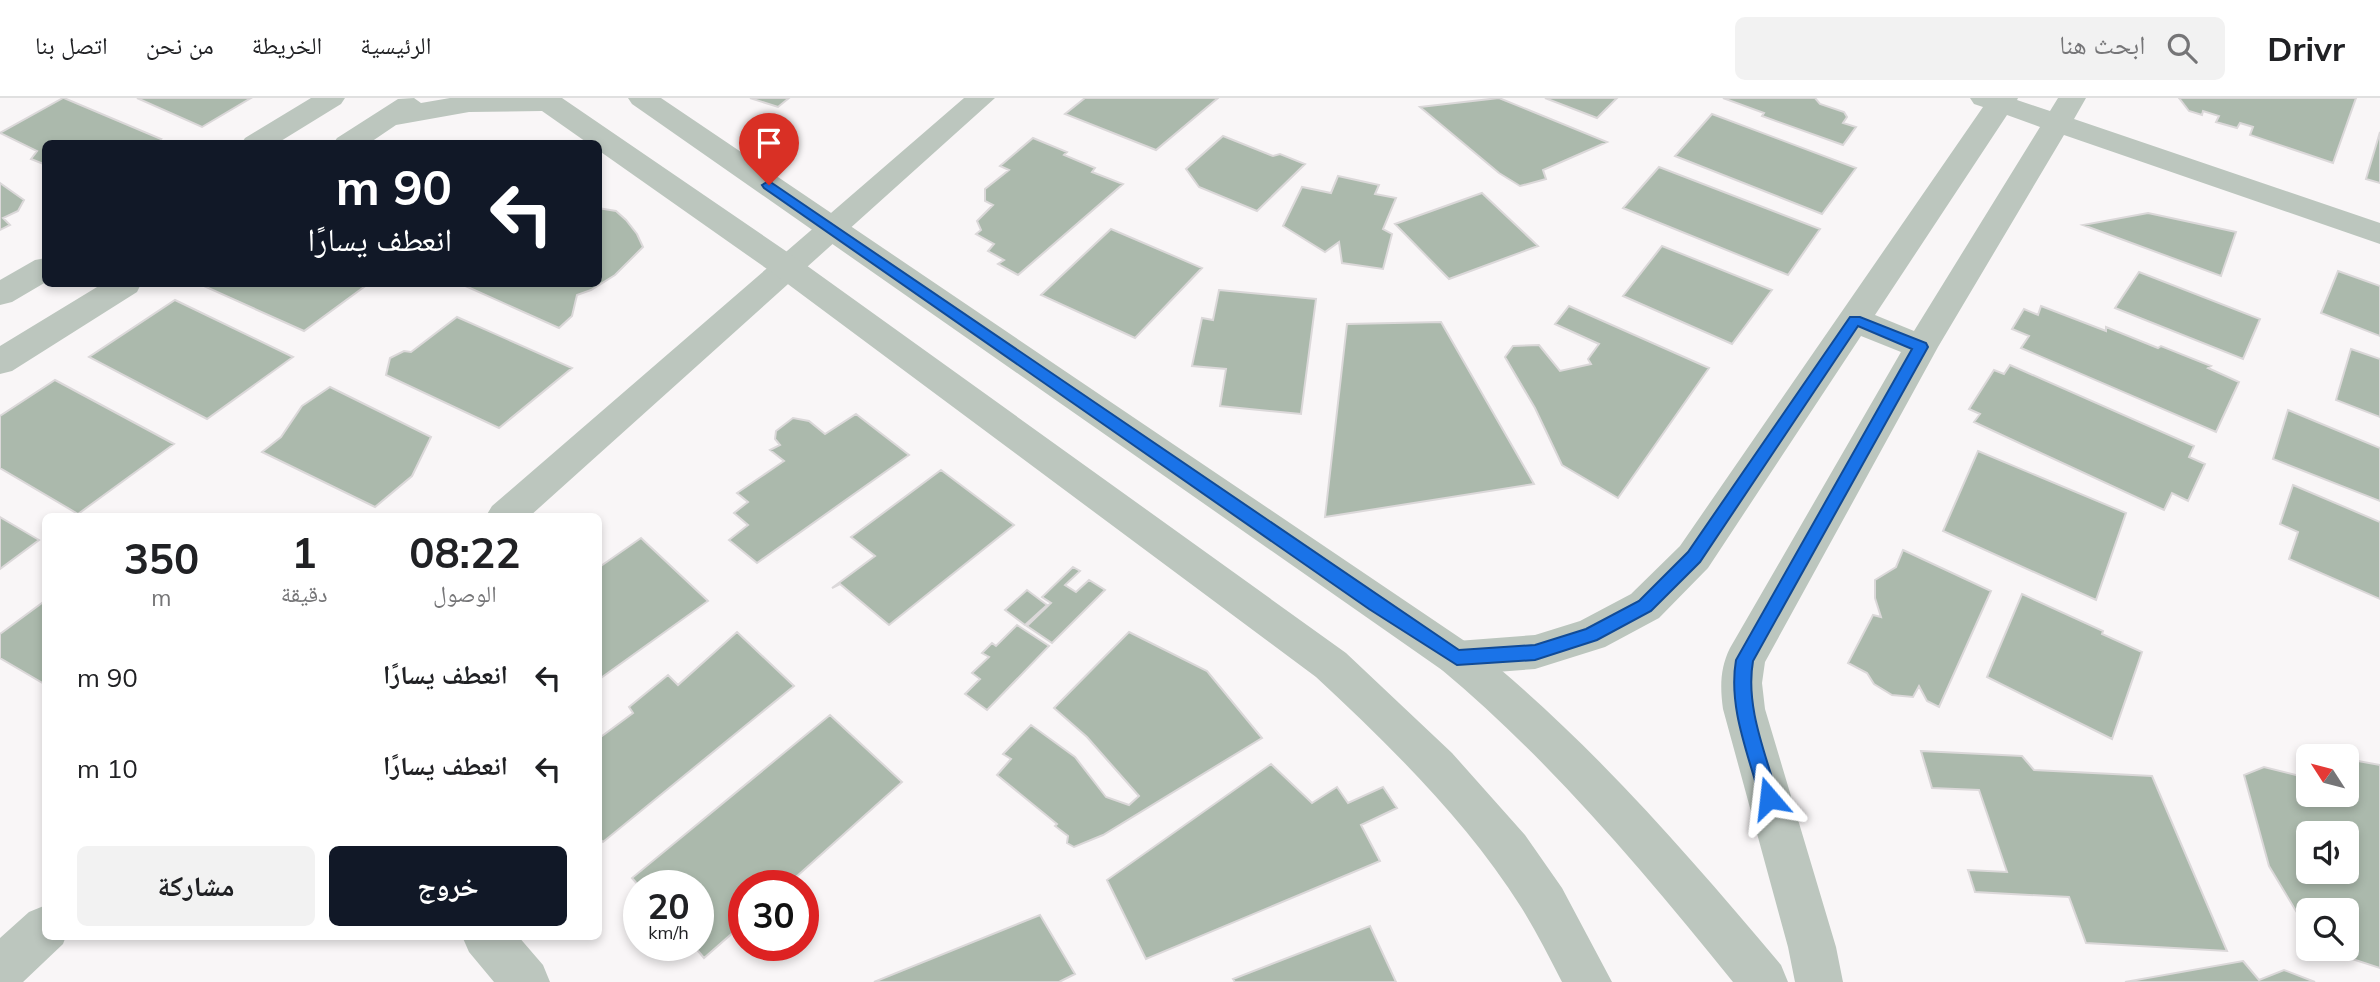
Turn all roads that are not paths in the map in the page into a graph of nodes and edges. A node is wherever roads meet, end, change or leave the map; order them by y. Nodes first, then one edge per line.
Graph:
1 (331, 98) edge
2 (419, 98) edge
3 (642, 98) edge
4 (981, 98) edge
5 (546, 100) edge
6 (1996, 100) edge
7 (2065, 111) edge
8 (388, 118) junction
9 (262, 140) edge
10 (353, 140) edge
11 (832, 229) junction
12 (2380, 234) edge
13 (788, 268) junction
14 (42, 270) edge
15 (120, 287) edge
16 (0, 295) edge
17 (1855, 320) junction
18 (1921, 347) junction
19 (0, 362) edge
20 (508, 513) edge
21 (1457, 658) junction
22 (42, 932) edge
23 (489, 940) edge
24 (0, 971) edge
25 (526, 982) edge
26 (1588, 982) edge
27 (1764, 982) edge
28 (1819, 982) edge

1 - 9 street
2 - 8 street
3 - 11 street
4 - 11 street
5 - 8 street
5 - 13 street
6 - 7 street
6 - 17 street
7 - 12 street
7 - 18 street
8 - 10 street
11 - 13 street
11 - 21 street
13 - 20 street
13 - 26 street
14 - 16 street
15 - 19 street
17 - 18 street
17 - 21 street
18 - 28 street
21 - 27 street
22 - 24 street
23 - 25 street

